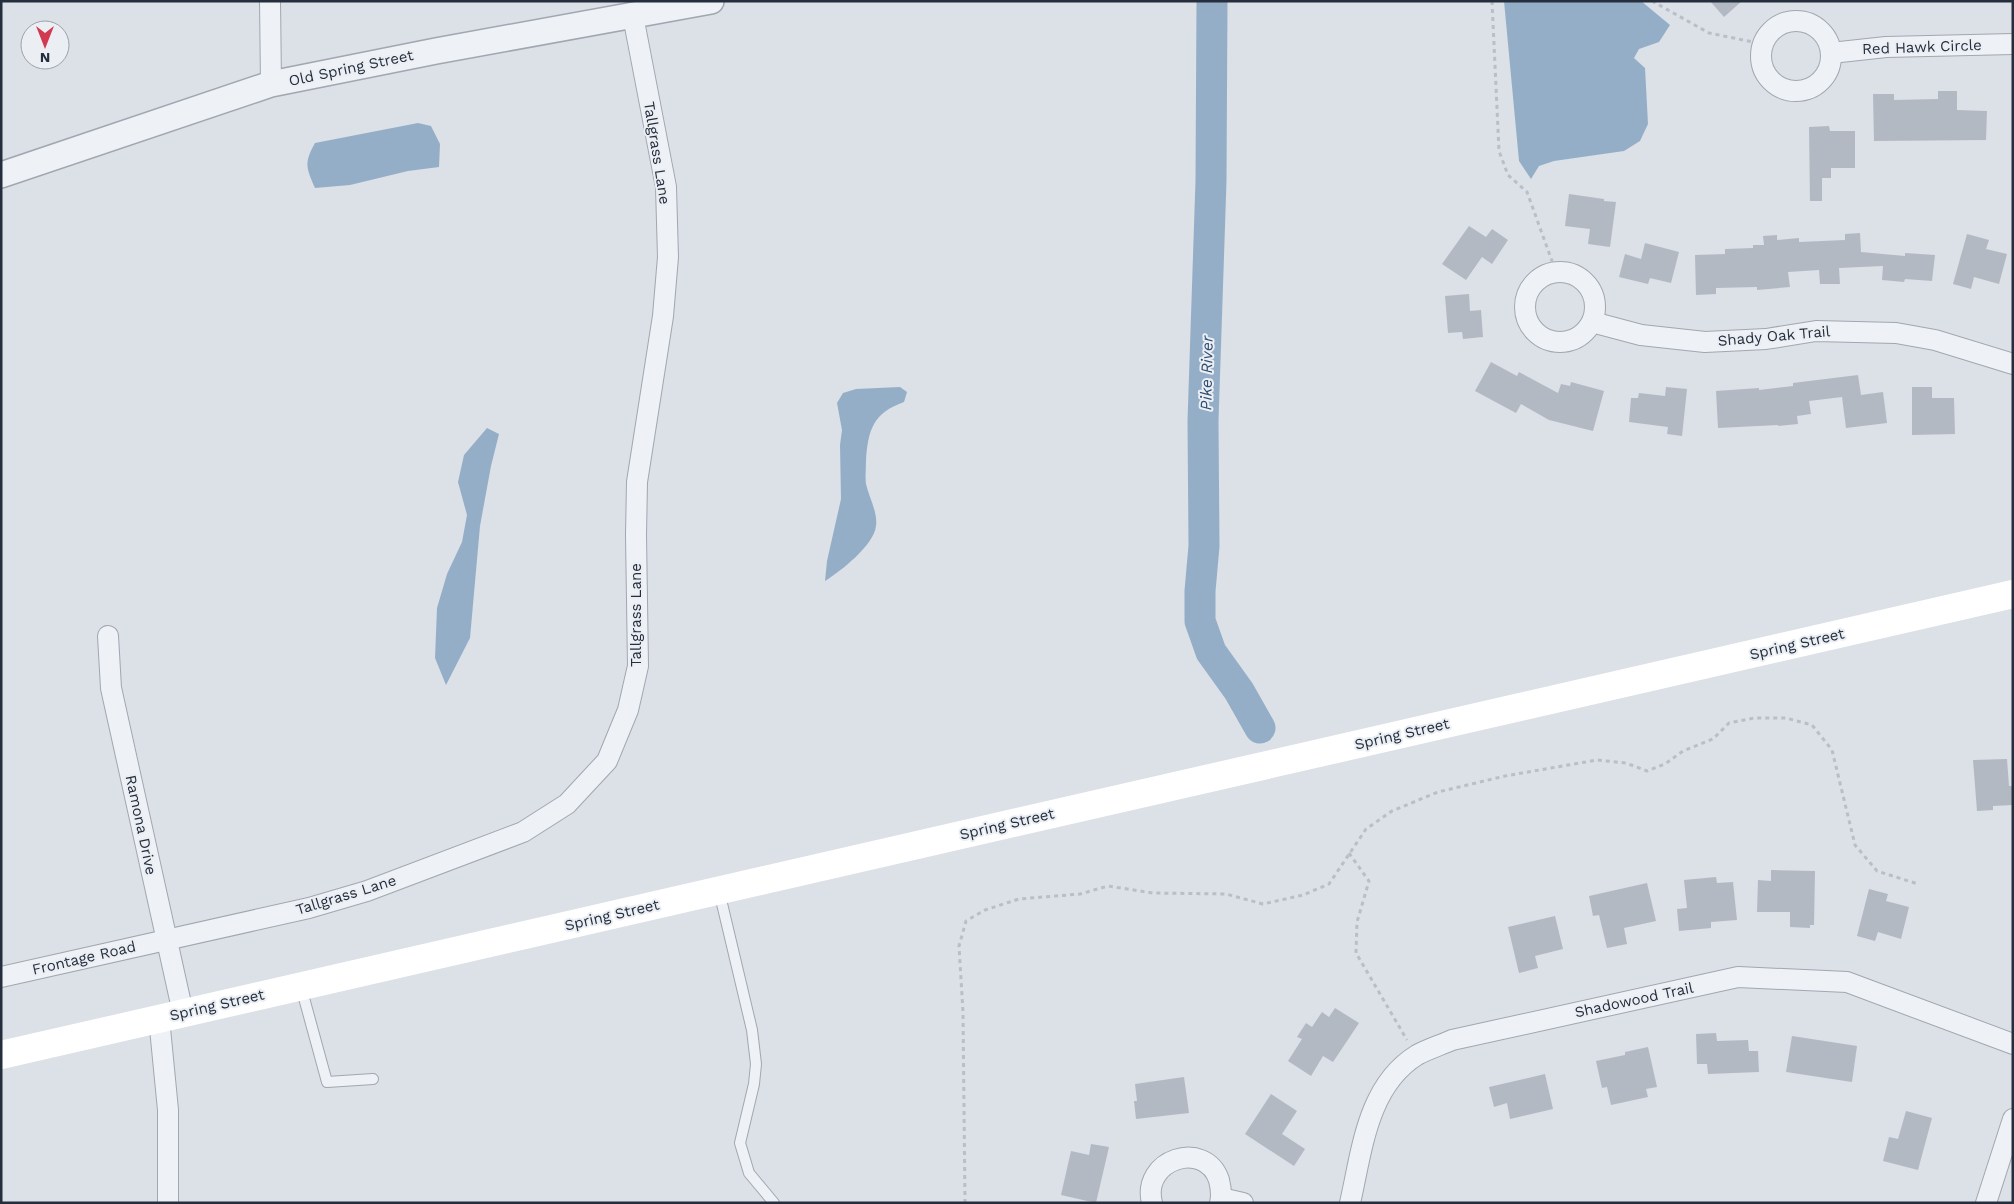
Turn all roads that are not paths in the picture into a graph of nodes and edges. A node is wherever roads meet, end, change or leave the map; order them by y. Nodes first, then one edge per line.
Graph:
1 (270, 1) edge
2 (711, 1) edge
3 (633, 16) junction
4 (2013, 44) edge
5 (1831, 53) junction
6 (271, 84) junction
7 (1, 175) edge
8 (1592, 322) junction
9 (2013, 364) edge
10 (2013, 594) edge
11 (108, 636) dead end
12 (718, 890) junction
13 (166, 939) junction
14 (1, 977) edge
15 (301, 986) junction
16 (171, 1016) junction
17 (2013, 1044) edge
18 (1, 1055) edge
19 (373, 1079) dead end
20 (2013, 1119) edge
21 (1220, 1200) edge
22 (168, 1203) edge
23 (774, 1203) edge
24 (1152, 1203) edge
25 (1243, 1203) edge
26 (1350, 1203) edge
27 (1986, 1203) edge

1 - 6 street
2 - 3 street, Old Spring Street
3 - 6 street, Old Spring Street
3 - 13 street, Tallgrass Lane
4 - 5 street, Red Hawk Circle
5 - 5 street
6 - 7 street, Old Spring Street
8 - 8 street
8 - 9 street, Shady Oak Trail
10 - 12 main road, Spring Street
11 - 13 street, Ramona Drive
12 - 15 main road, Spring Street
12 - 23 lane
13 - 14 street, Frontage Road
13 - 16 street, Ramona Drive
15 - 16 main road, Spring Street
15 - 19 lane
16 - 18 main road, Spring Street
16 - 22 street, Ramona Drive
17 - 26 street, Shadowood Trail
20 - 27 street
21 - 24 street
21 - 25 street

